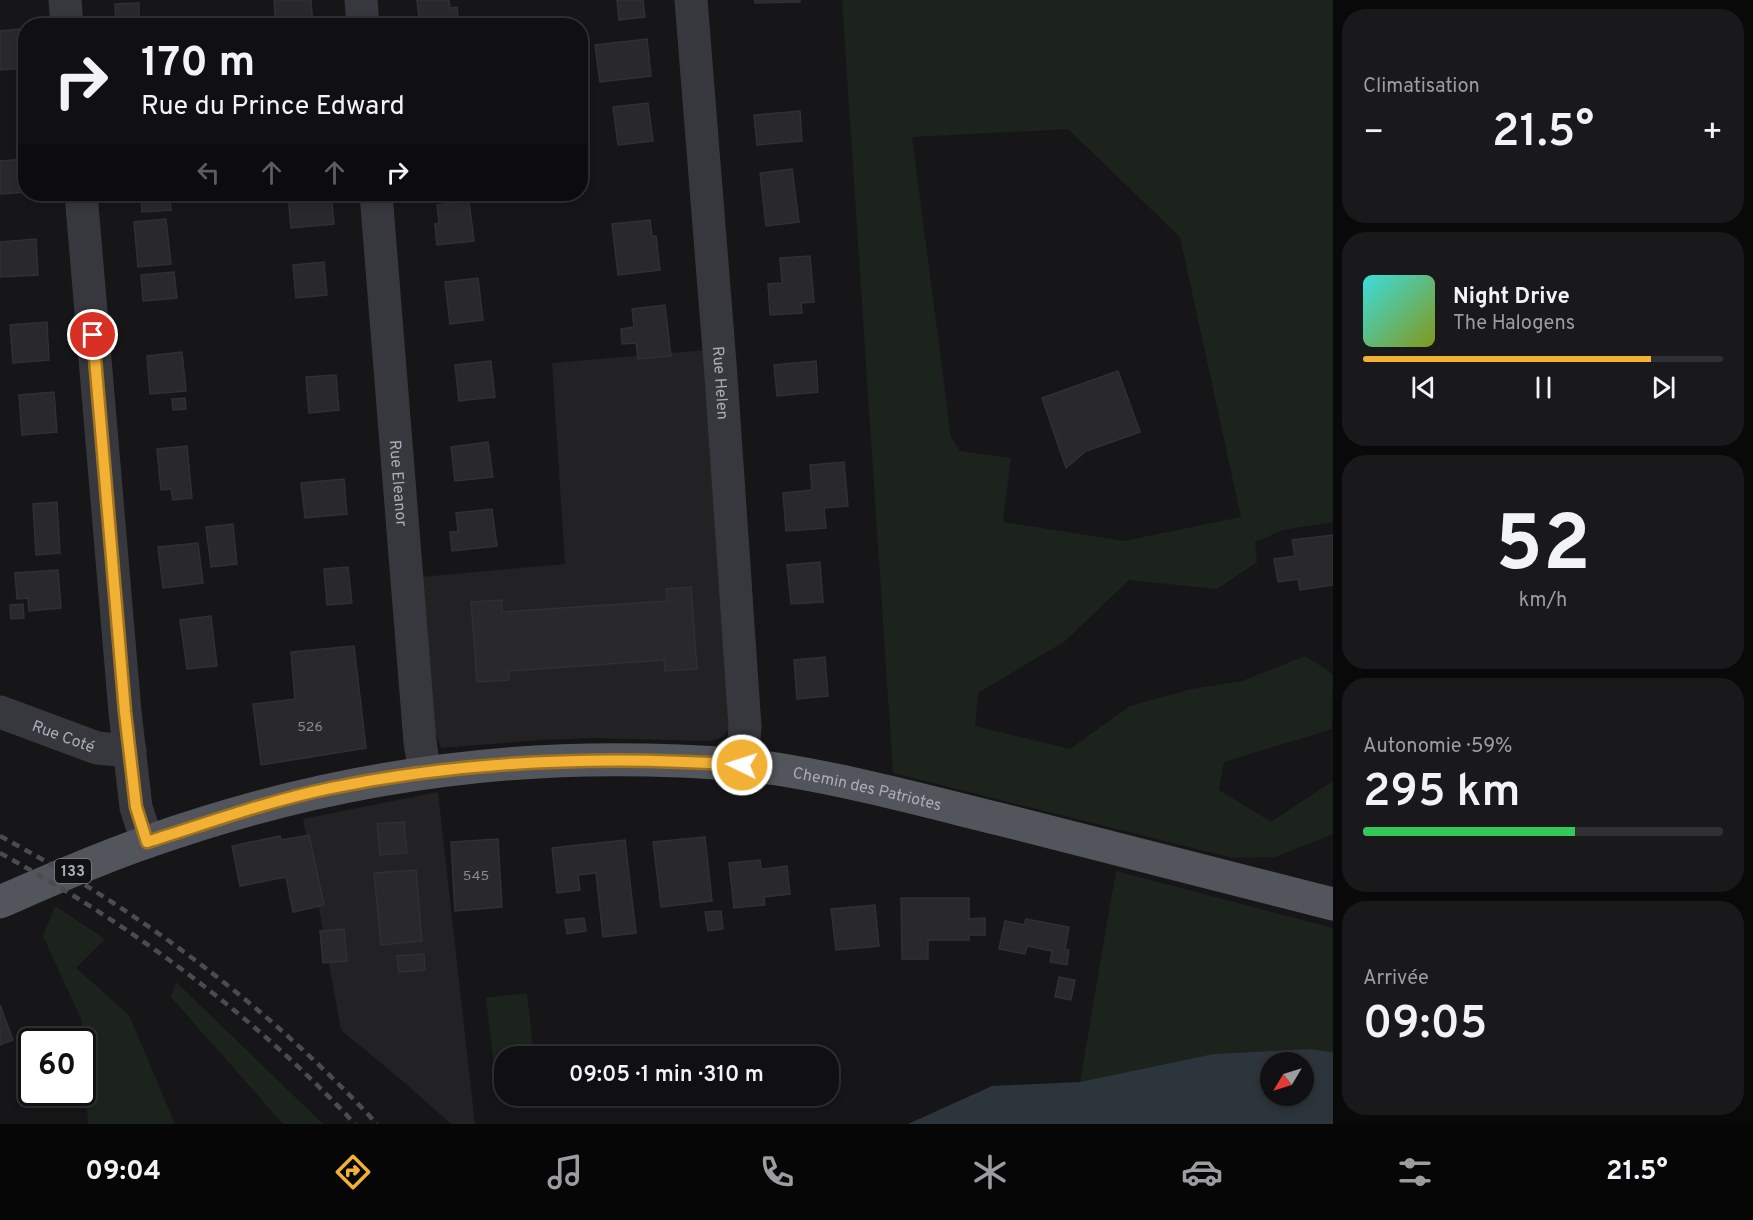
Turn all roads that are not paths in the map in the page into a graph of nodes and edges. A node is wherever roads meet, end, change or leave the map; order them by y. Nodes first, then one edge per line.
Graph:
1 (65, 0) edge
2 (361, 0) edge
3 (691, 0) edge
4 (66, 18) edge
5 (362, 18) edge
6 (82, 201) edge
7 (377, 201) edge
8 (0, 712) edge
9 (130, 751) junction
10 (742, 765) junction
11 (425, 772) junction
12 (147, 842) junction
13 (0, 902) edge
14 (1333, 904) edge

1 - 4 street
2 - 5 street
3 - 10 street, Rue Helen
6 - 9 street
7 - 11 street, Rue Eleanor
8 - 9 street, Rue Coté
9 - 12 street
10 - 11 main road, Chemin des Patriotes / 133
10 - 14 main road, Chemin des Patriotes / 133
11 - 12 main road, Chemin des Patriotes / 133
12 - 13 main road, 133

